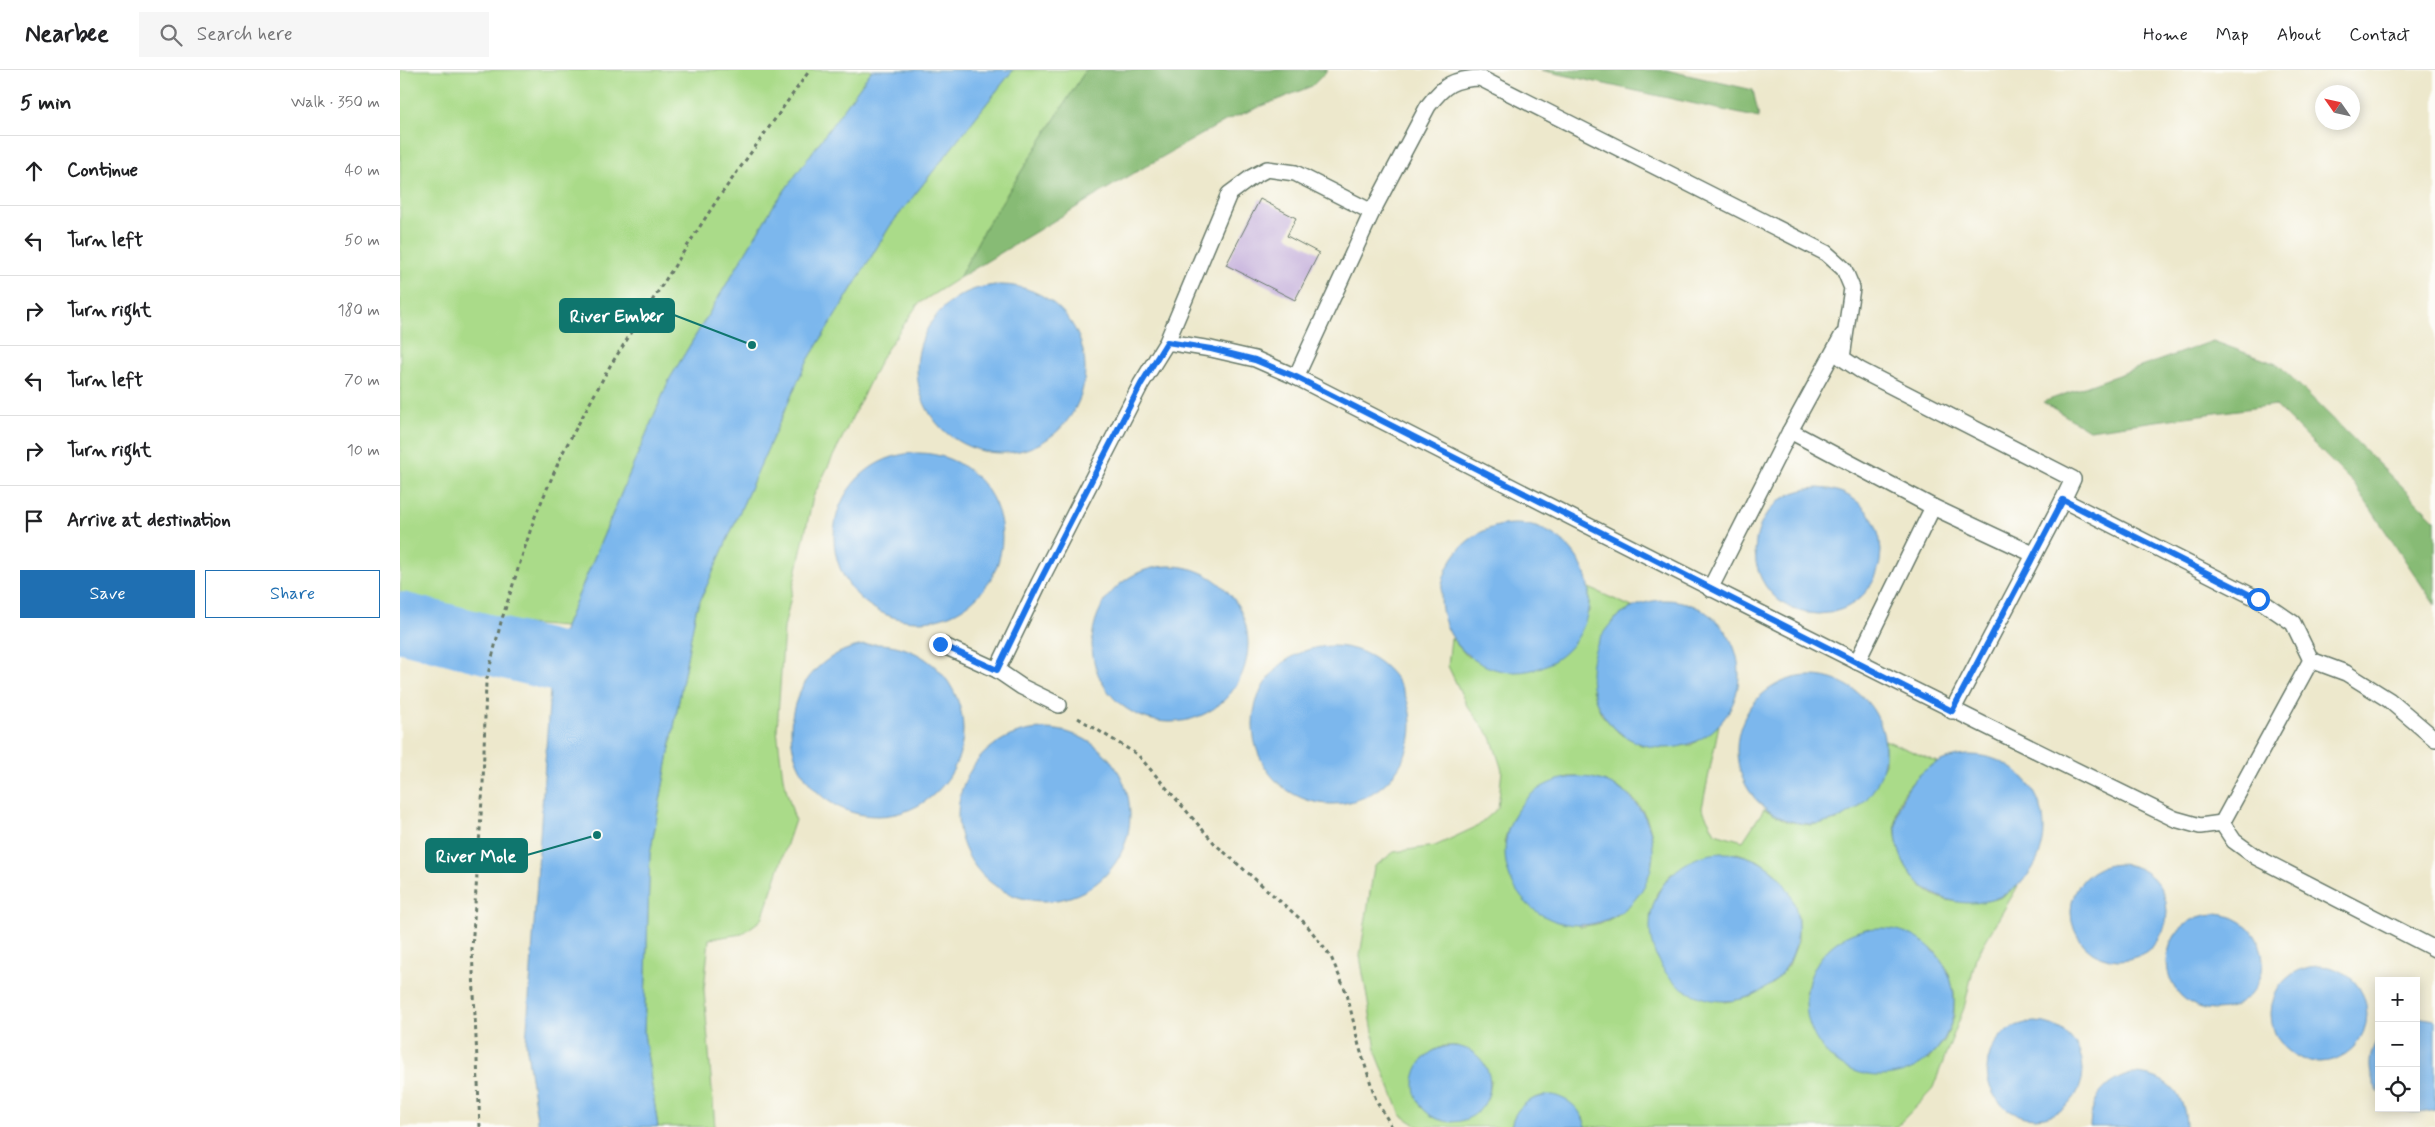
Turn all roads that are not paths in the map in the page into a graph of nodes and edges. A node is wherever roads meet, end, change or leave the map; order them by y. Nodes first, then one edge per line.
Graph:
1 (1372, 212) junction
2 (1847, 326) junction
3 (1167, 342) junction
4 (1296, 377) junction
5 (1790, 431) junction
6 (2063, 500) junction
7 (1933, 506) junction
8 (2033, 554) junction
9 (1710, 589) junction
10 (940, 644) dead end
11 (2310, 660) junction
12 (1857, 662) junction
13 (997, 670) junction
14 (1059, 705) road end
15 (1952, 711) junction
16 (2435, 739) edge
17 (2222, 823) junction
18 (2435, 948) edge

1 - 2 lane
1 - 3 lane
1 - 4 lane
2 - 5 lane
2 - 6 lane
3 - 4 lane
3 - 13 lane
4 - 9 lane
5 - 7 lane
5 - 9 lane
6 - 8 lane
6 - 11 lane
7 - 8 lane
7 - 12 lane
8 - 15 lane
9 - 12 lane
10 - 13 lane
11 - 16 lane
11 - 17 lane
12 - 15 lane
13 - 14 lane
15 - 17 lane
17 - 18 lane

